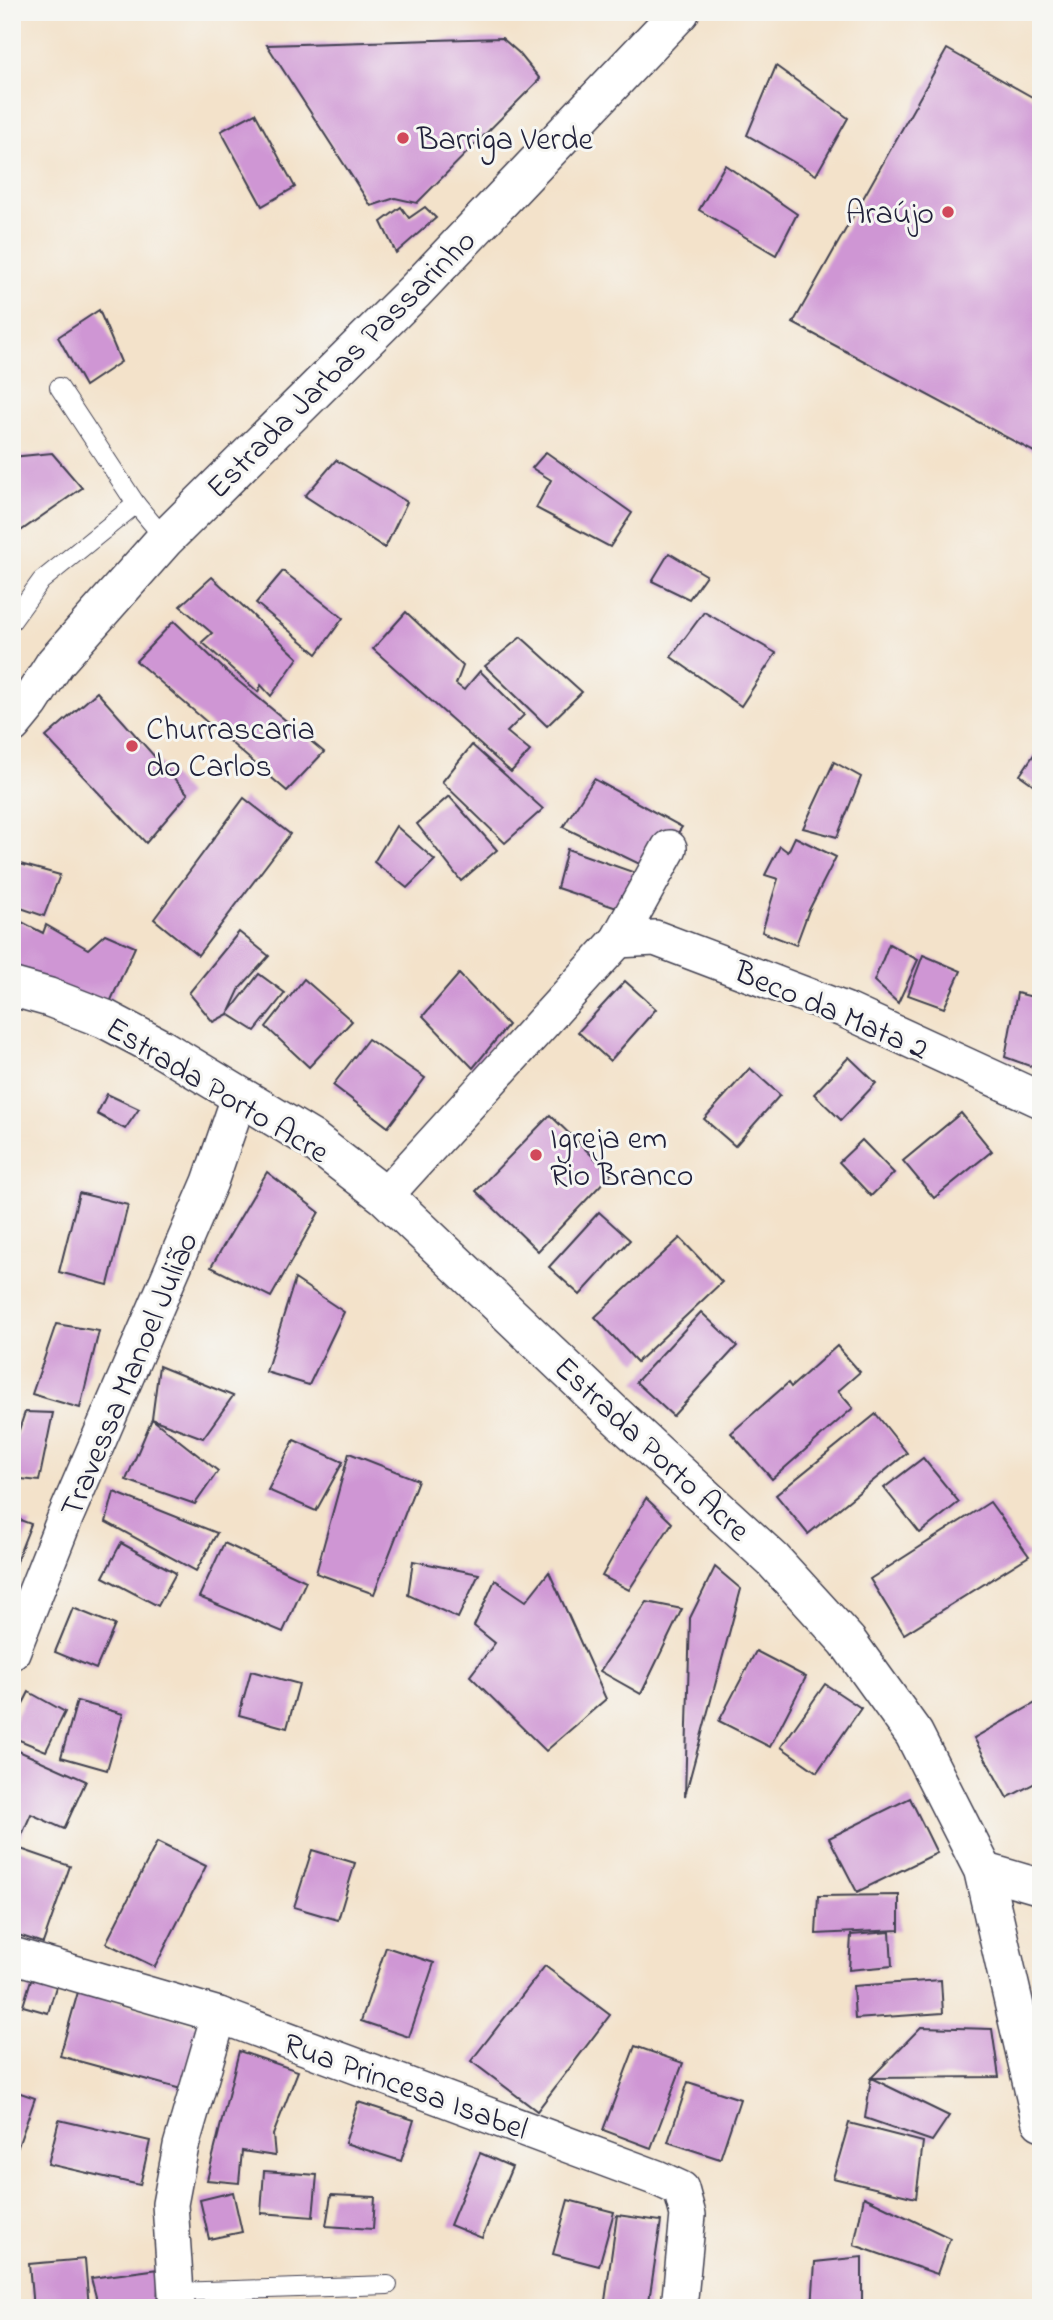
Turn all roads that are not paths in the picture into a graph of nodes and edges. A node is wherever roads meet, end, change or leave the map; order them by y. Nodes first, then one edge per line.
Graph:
1 (680, 12) edge
2 (58, 387) dead end
3 (136, 504) junction
4 (165, 539) junction
5 (12, 621) edge
6 (55, 663) junction
7 (12, 688) edge
8 (12, 724) edge
9 (669, 848) dead end
10 (618, 940) junction
11 (12, 987) edge
12 (240, 1096) junction
13 (1041, 1100) edge
14 (385, 1196) junction
15 (12, 1652) edge
16 (983, 1870) junction
17 (1041, 1887) edge
18 (12, 1955) edge
19 (219, 2015) junction
20 (1041, 2120) edge
21 (388, 2285) dead end
22 (176, 2300) edge
23 (679, 2308) edge

1 - 4 street, Estrada Jarbas Passarinho
2 - 3 lane
3 - 4 lane
3 - 5 lane
4 - 6 street, Estrada Jarbas Passarinho
6 - 7 street
6 - 8 street, Estrada Jarbas Passarinho
9 - 10 street
10 - 13 street, Beco da Mata 2
10 - 14 street
11 - 12 street, Estrada Porto Acre
12 - 14 street, Estrada Porto Acre
12 - 15 street, Travessa Manoel Julião
14 - 16 street, Estrada Porto Acre
16 - 17 street
16 - 20 street, Estrada Porto Acre
18 - 19 street, Rua Princesa Isabel
19 - 22 street
19 - 23 street, Rua Princesa Isabel
21 - 22 lane

